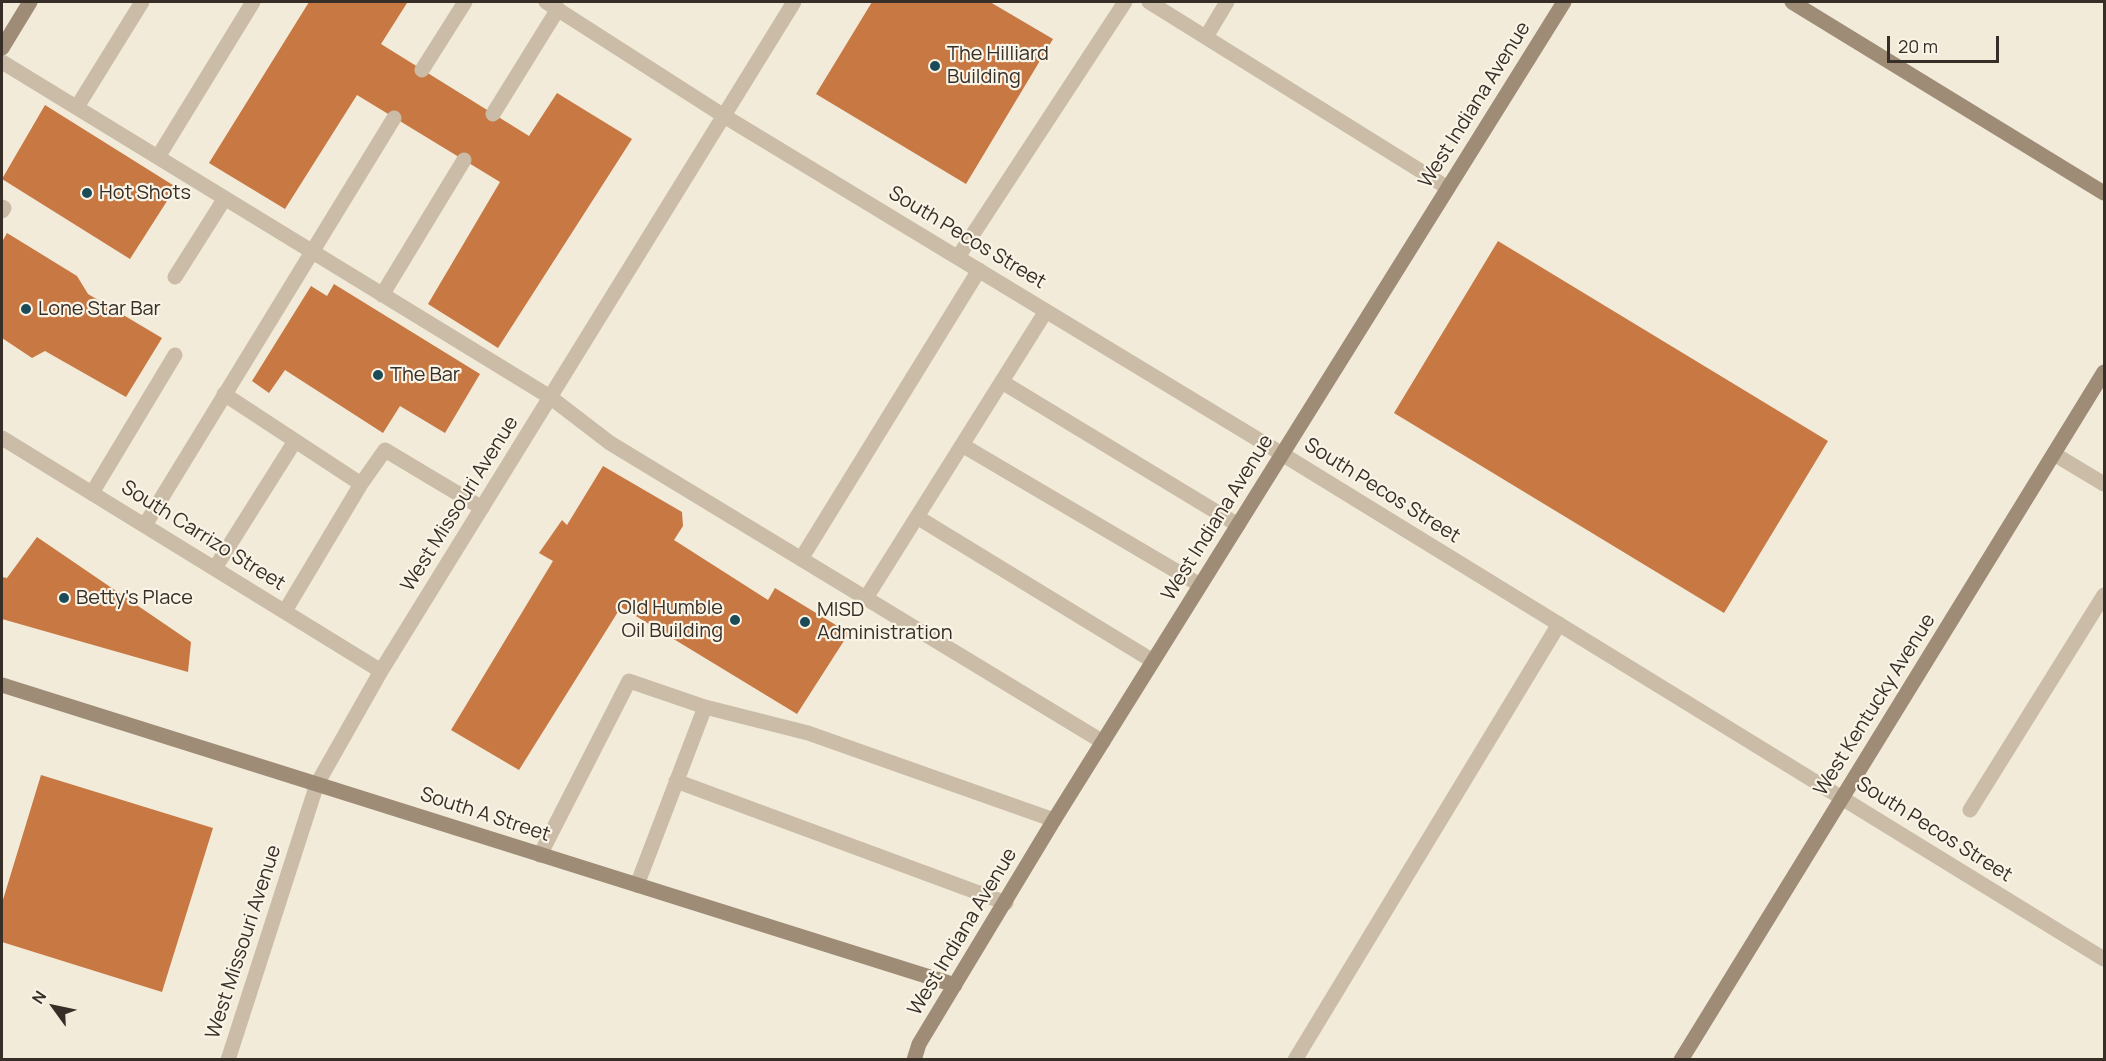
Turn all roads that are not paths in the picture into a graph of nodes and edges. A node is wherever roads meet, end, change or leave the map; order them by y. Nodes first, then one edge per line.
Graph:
1 (30, 2) edge
2 (142, 2) edge
3 (253, 2) edge
4 (465, 2) edge
5 (794, 2) edge
6 (1125, 2) edge
7 (1149, 2) edge
8 (1227, 2) edge
9 (1564, 2) edge
10 (1792, 2) edge
11 (552, 5) edge
12 (1206, 37) junction
13 (2, 48) edge
14 (2, 62) edge
15 (422, 70) dead end
16 (77, 107) junction
17 (493, 114) dead end
18 (724, 116) junction
19 (394, 117) dead end
20 (158, 157) junction
21 (464, 160) dead end
22 (1448, 188) junction
23 (2104, 194) edge
24 (225, 198) junction
25 (2, 207) edge
26 (2, 211) edge
27 (312, 252) junction
28 (958, 257) junction
29 (979, 270) junction
30 (175, 277) dead end
31 (382, 295) junction
32 (1046, 311) junction
33 (175, 355) dead end
34 (2104, 372) edge
35 (1002, 382) junction
36 (224, 394) junction
37 (550, 397) junction
38 (2, 438) edge
39 (296, 441) junction
40 (962, 445) junction
41 (1282, 454) junction
42 (2054, 454) junction
43 (361, 484) junction
44 (2104, 484) edge
45 (92, 493) junction
46 (482, 508) junction
47 (917, 517) junction
48 (145, 525) junction
49 (1238, 525) junction
50 (801, 559) junction
51 (215, 568) junction
52 (1200, 585) junction
53 (2104, 595) edge
54 (866, 598) junction
55 (285, 611) junction
56 (1559, 624) junction
57 (1153, 661) junction
58 (381, 670) junction
59 (2, 685) edge
60 (705, 707) junction
61 (1103, 742) junction
62 (676, 780) junction
63 (317, 784) junction
64 (1842, 799) junction
65 (1971, 810) dead end
66 (1054, 820) junction
67 (540, 855) junction
68 (637, 885) junction
69 (1006, 903) junction
70 (2104, 959) edge
71 (955, 985) junction
72 (228, 1059) edge
73 (914, 1059) edge
74 (1295, 1059) edge
75 (1681, 1059) edge

1 - 13 street
2 - 16 street
3 - 20 street
4 - 15 street
5 - 18 street, West Missouri Avenue
6 - 28 street
7 - 12 street
8 - 12 street
9 - 22 street, West Indiana Avenue
10 - 23 street
11 - 17 street
11 - 18 street, South Pecos Street
12 - 22 street
14 - 16 street
16 - 20 street
18 - 28 street, South Pecos Street
18 - 37 street, West Missouri Avenue
19 - 27 street
20 - 24 street
21 - 31 street
22 - 41 street, West Indiana Avenue
24 - 27 street
24 - 30 street
25 - 26 street
27 - 31 street
27 - 36 street
28 - 29 street, South Pecos Street
29 - 32 street, South Pecos Street
29 - 50 street
31 - 37 street
32 - 35 street
32 - 41 street, South Pecos Street
33 - 45 street
34 - 42 street, West Kentucky Avenue
35 - 40 street
35 - 49 street
36 - 39 street
36 - 48 street
37 - 46 street, West Missouri Avenue
37 - 50 street
38 - 45 street, South Carrizo Street
39 - 43 street
39 - 51 street
40 - 47 street
40 - 52 street
41 - 49 street, West Indiana Avenue
41 - 56 street, South Pecos Street
42 - 44 street
42 - 64 street, West Kentucky Avenue
43 - 46 street
43 - 55 street
45 - 48 street, South Carrizo Street
46 - 58 street, West Missouri Avenue
47 - 54 street
47 - 57 street
48 - 51 street, South Carrizo Street
49 - 52 street, West Indiana Avenue
50 - 54 street
51 - 55 street, South Carrizo Street
52 - 57 street, West Indiana Avenue
53 - 65 street
54 - 61 street
55 - 58 street, South Carrizo Street
56 - 64 street, South Pecos Street
56 - 74 street
57 - 61 street, West Indiana Avenue
58 - 63 street, West Missouri Avenue
59 - 63 street, South A Street
60 - 62 street
60 - 66 street
60 - 67 street
61 - 66 street, West Indiana Avenue
62 - 68 street
62 - 69 street
63 - 67 street, South A Street
63 - 72 street, West Missouri Avenue
64 - 70 street, South Pecos Street
64 - 75 street, West Kentucky Avenue
66 - 69 street, West Indiana Avenue
67 - 68 street, South A Street
68 - 71 street, South A Street
69 - 71 street, West Indiana Avenue
71 - 73 street, West Indiana Avenue

